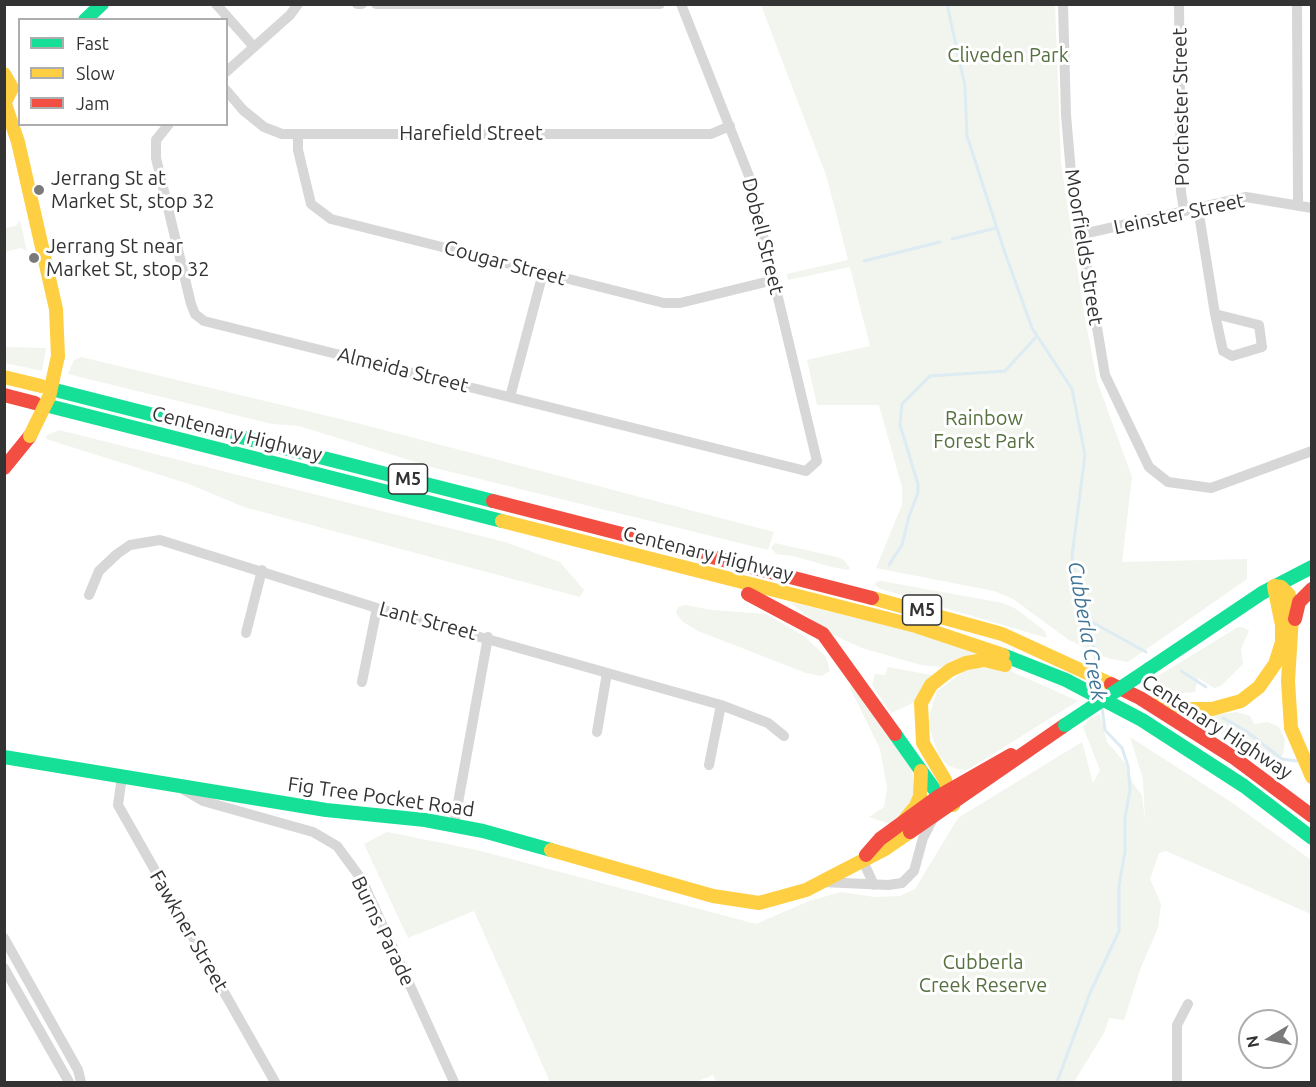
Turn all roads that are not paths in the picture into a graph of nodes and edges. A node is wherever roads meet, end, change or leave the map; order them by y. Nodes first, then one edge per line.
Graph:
1 (102, 4) edge
2 (216, 4) edge
3 (297, 4) edge
4 (357, 4) edge
5 (362, 4) edge
6 (376, 4) edge
7 (660, 4) edge
8 (681, 4) edge
9 (1063, 4) edge
10 (1179, 4) edge
11 (1297, 4) edge
12 (87, 18) edge
13 (254, 47) junction
14 (228, 70) edge
15 (12, 77) edge
16 (228, 92) edge
17 (5, 104) edge
18 (167, 126) edge
19 (730, 126) junction
20 (298, 134) junction
21 (1298, 205) junction
22 (1198, 208) junction
23 (1311, 208) edge
24 (1184, 210) junction
25 (1083, 234) junction
26 (543, 273) junction
27 (774, 280) junction
28 (1215, 314) junction
29 (4, 377) edge
30 (41, 386) dead end
31 (58, 391) dead end
32 (4, 395) edge
33 (510, 397) junction
34 (35, 403) dead end
35 (53, 407) dead end
36 (1311, 451) edge
37 (4, 468) edge
38 (806, 471) joint
39 (652, 559) junction
40 (1311, 567) edge
41 (262, 570) junction
42 (1274, 586) junction
43 (1311, 589) edge
44 (89, 595) dead end
45 (377, 608) junction
46 (246, 633) dead end
47 (1293, 635) junction
48 (488, 637) junction
49 (1019, 660) junction
50 (607, 673) junction
51 (362, 682) dead end
52 (1140, 698) junction
53 (722, 705) junction
54 (597, 732) dead end
55 (784, 736) dead end
56 (1038, 742) junction
57 (4, 757) edge
58 (22, 761) junction
59 (709, 765) dead end
60 (4, 766) edge
61 (921, 771) junction
62 (122, 776) junction
63 (1311, 777) edge
64 (173, 783) junction
65 (944, 789) junction
66 (953, 805) junction
67 (1311, 816) edge
68 (934, 817) junction
69 (903, 822) junction
70 (454, 825) junction
71 (1311, 838) edge
72 (862, 859) junction
73 (822, 882) junction
74 (874, 885) junction
75 (4, 938) edge
76 (4, 968) edge
77 (1188, 1004) dead end
78 (69, 1083) edge
79 (81, 1083) edge
80 (275, 1083) edge
81 (454, 1083) edge
82 (1177, 1083) edge

1 - 12 main road
2 - 13 street
3 - 13 street
4 - 5 street
6 - 7 street
8 - 19 street, Dobell Street
9 - 25 street, Moorfields Street
10 - 24 street, Porchester Street
11 - 21 street
13 - 14 street
15 - 17 main road
16 - 20 street, Harefield Street
17 - 37 main road, bridge
18 - 33 street, Almeida Street
19 - 20 street, Harefield Street
19 - 27 street, Dobell Street
20 - 26 street, Cougar Street
21 - 22 street, Leinster Street
21 - 23 street, Leinster Street
22 - 24 street, Leinster Street
22 - 28 street
24 - 25 street, Leinster Street
25 - 36 street, Moorfields Street
26 - 27 street, Cougar Street
26 - 33 street
27 - 38 street, Dobell Street
28 - 28 street
29 - 30 main road
31 - 52 main road, Centenary Highway / M5
32 - 34 main road
33 - 38 street, Almeida Street
35 - 39 main road, Centenary Highway / M5
39 - 49 main road, Centenary Highway / M5
39 - 61 main road
40 - 42 main road, Fig Tree Pocket Road
41 - 44 street, Lant Street
41 - 45 street, Lant Street
41 - 46 street
42 - 47 main road
42 - 52 main road
42 - 56 main road, Fig Tree Pocket Road, bridge
43 - 47 main road
45 - 48 street, Lant Street
45 - 51 street
47 - 63 main road
48 - 50 street, Lant Street
48 - 70 street
49 - 65 main road
49 - 71 main road, Centenary Highway / M5
50 - 53 street, Lant Street
50 - 54 street
52 - 67 main road, Centenary Highway / M5
53 - 55 street, Lant Street
53 - 59 street
56 - 65 main road, Fig Tree Pocket Road
56 - 66 main road, Fig Tree Pocket Road
57 - 58 main road, Fig Tree Pocket Road
58 - 60 main road, Fig Tree Pocket Road
58 - 62 main road, Fig Tree Pocket Road
61 - 65 main road
61 - 69 main road
62 - 64 main road, Fig Tree Pocket Road
62 - 80 street, Fawkner Street
64 - 70 main road, Fig Tree Pocket Road
64 - 81 street, Burns Parade
65 - 66 main road
65 - 69 main road, Fig Tree Pocket Road
66 - 68 main road, Fig Tree Pocket Road
68 - 72 main road, Fig Tree Pocket Road
68 - 74 street
69 - 72 main road, Fig Tree Pocket Road
70 - 73 main road, Fig Tree Pocket Road
72 - 73 main road, Fig Tree Pocket Road
72 - 74 street
73 - 74 street
75 - 79 street
76 - 78 street
77 - 82 street

